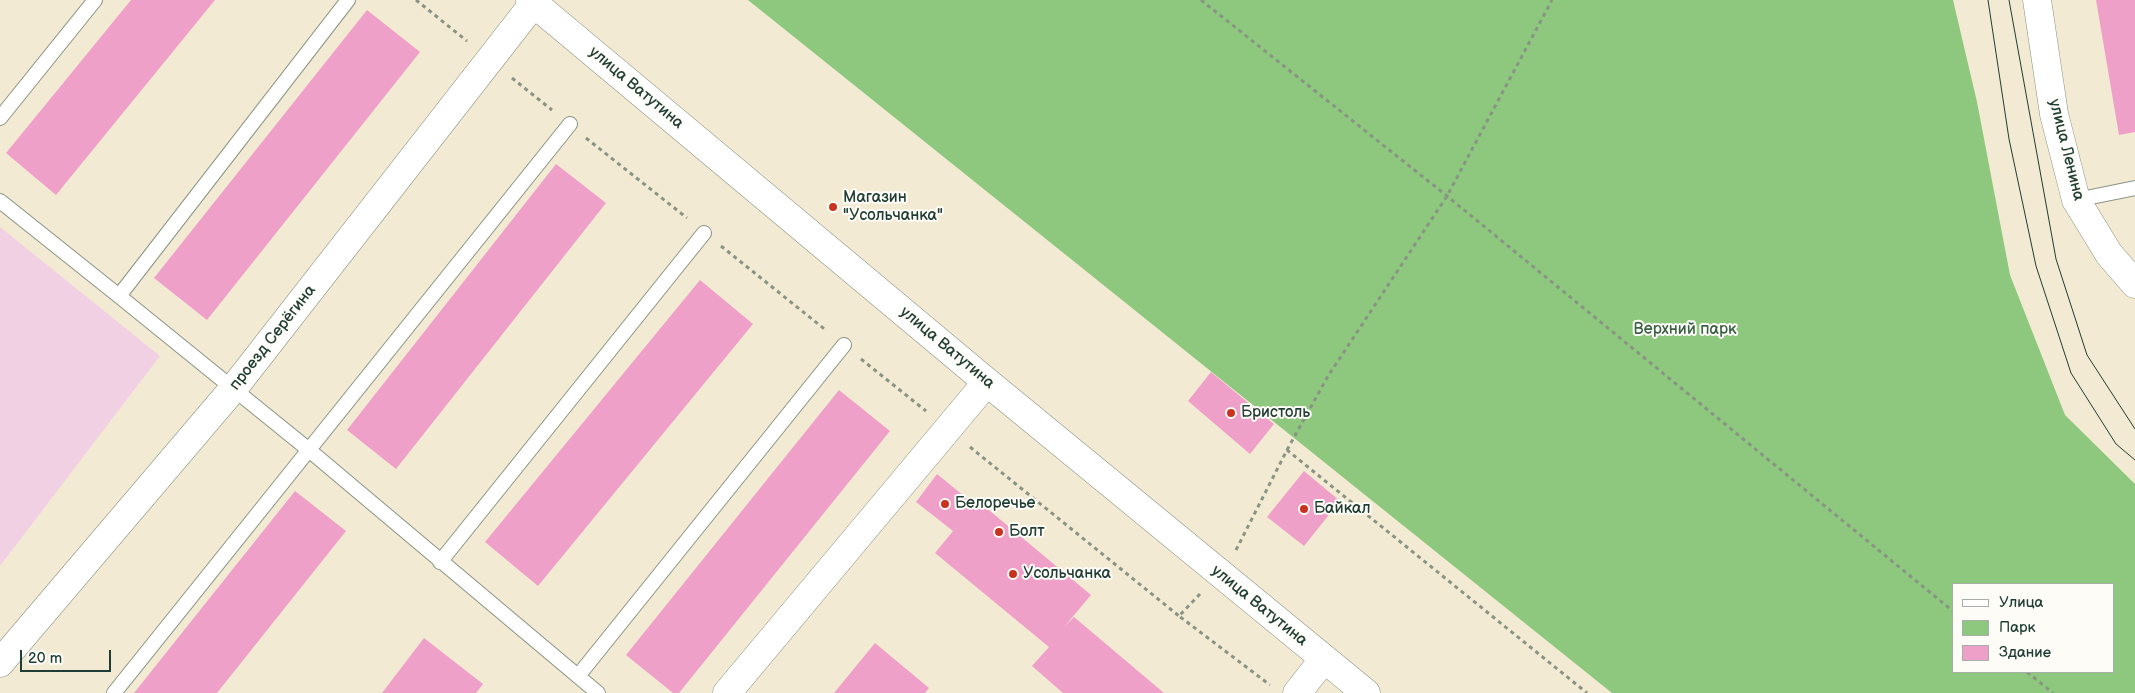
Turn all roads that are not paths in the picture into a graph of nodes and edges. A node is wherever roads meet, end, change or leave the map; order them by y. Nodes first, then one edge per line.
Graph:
1 (95, 0) edge
2 (348, 0) edge
3 (2037, 0) edge
4 (532, 2) edge
5 (0, 118) edge
6 (570, 124) road end
7 (2135, 188) edge
8 (2076, 200) junction
9 (0, 201) edge
10 (704, 233) road end
11 (2135, 284) edge
12 (120, 296) junction
13 (844, 345) road end
14 (987, 382) junction
15 (233, 389) junction
16 (309, 450) junction
17 (440, 562) junction
18 (1324, 659) junction
19 (0, 663) edge
20 (578, 676) junction
21 (1285, 690) edge
22 (114, 693) edge
23 (598, 693) edge
24 (727, 693) edge
25 (1366, 693) edge

1 - 5 lane
2 - 12 lane
3 - 8 street, улица Ленина
4 - 14 street, улица Ватутина
4 - 15 street, проезд Серёгина
6 - 16 lane
7 - 8 lane
8 - 11 street, улица Ленина
9 - 12 lane
10 - 17 lane
12 - 15 lane
13 - 20 lane
14 - 18 street, улица Ватутина
14 - 24 street
15 - 16 lane
15 - 19 street, проезд Серёгина
16 - 17 lane
16 - 22 lane
17 - 20 lane
18 - 21 street
18 - 25 street, улица Ватутина
20 - 23 lane

